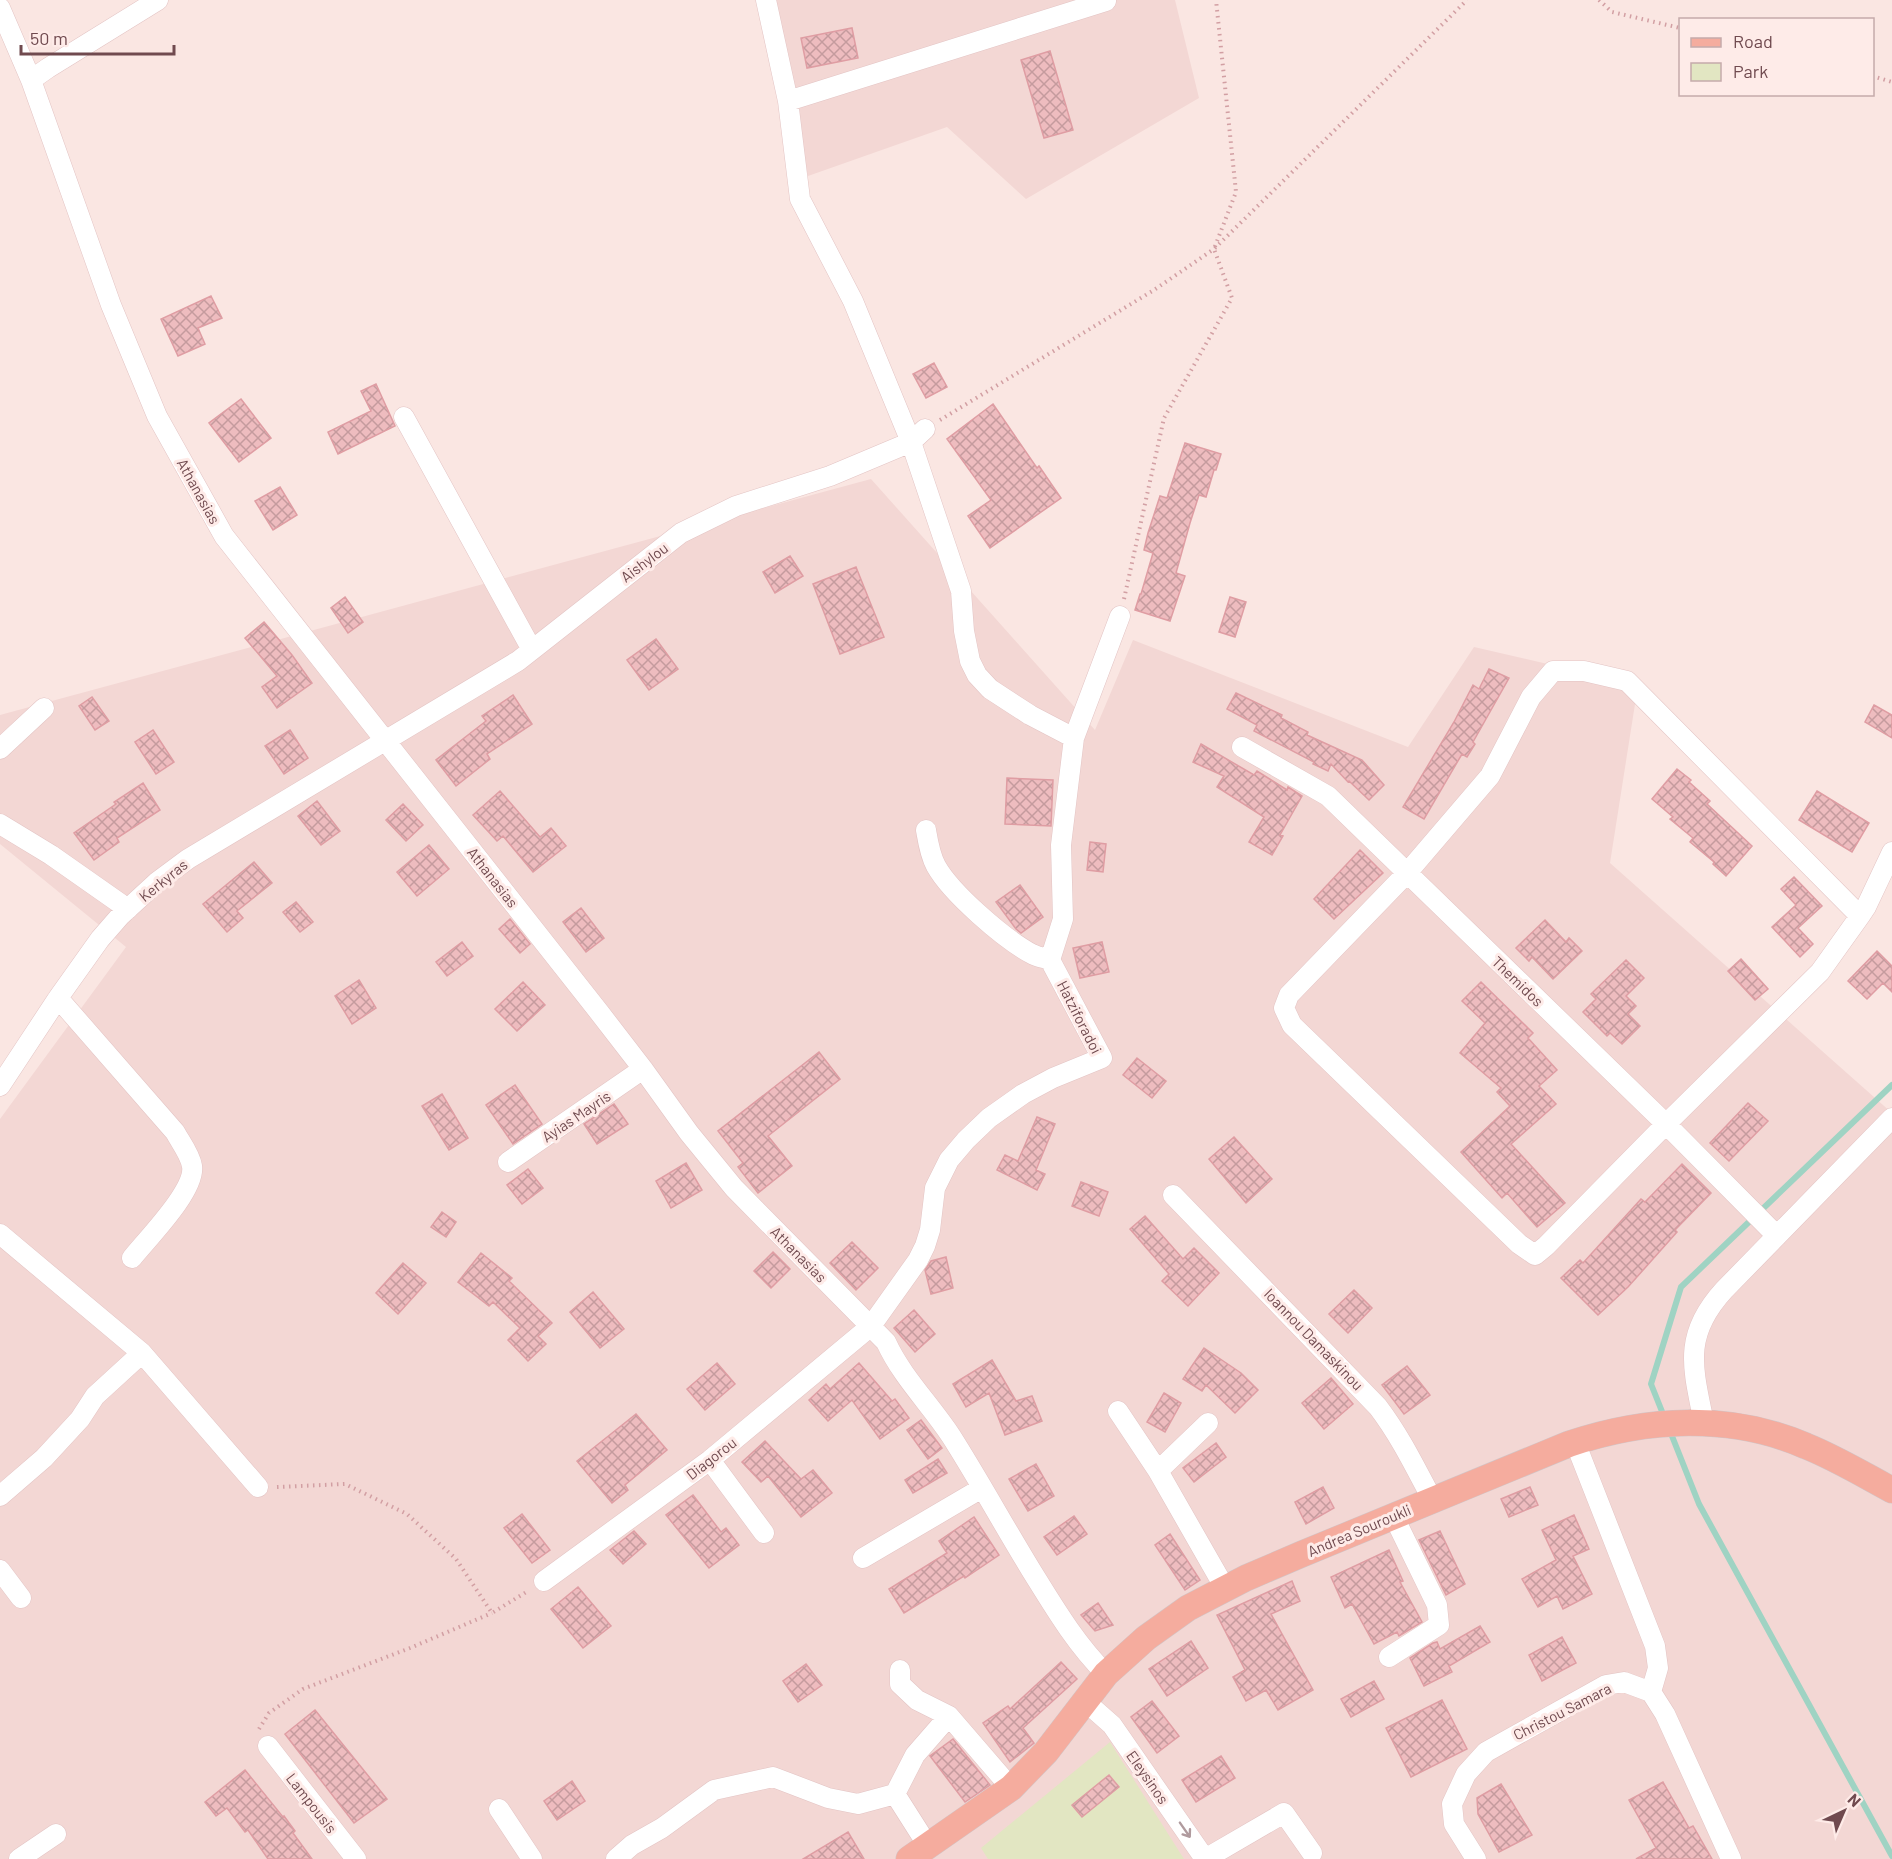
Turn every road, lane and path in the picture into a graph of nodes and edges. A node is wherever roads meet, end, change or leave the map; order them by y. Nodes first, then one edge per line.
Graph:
1 (158, 0) edge
2 (766, 0) edge
3 (1216, 0) edge
4 (1467, 0) edge
5 (1599, 0) edge
6 (1106, 1) edge
7 (0, 8) edge
8 (1052, 8) edge
9 (1679, 28) edge
10 (1874, 77) edge
11 (31, 80) junction
12 (1892, 82) edge
13 (788, 101) junction
14 (1214, 249) junction
15 (404, 417) dead end
16 (926, 429) joint
17 (910, 442) junction
18 (1120, 616) joint
19 (532, 650) junction
20 (44, 708) dead end
21 (1074, 738) junction
22 (387, 741) junction
23 (1242, 747) dead end
24 (0, 749) edge
25 (0, 824) edge
26 (926, 830) dead end
27 (1892, 852) edge
28 (1407, 873) junction
29 (128, 909) junction
30 (1860, 916) junction
31 (1050, 960) junction
32 (58, 998) junction
33 (643, 1069) junction
34 (0, 1086) edge
35 (1892, 1118) edge
36 (1666, 1124) junction
37 (1892, 1134) edge
38 (508, 1162) dead end
39 (1837, 1190) dead end
40 (1173, 1195) dead end
41 (1772, 1231) junction
42 (0, 1234) edge
43 (132, 1258) dead end
44 (871, 1326) junction
45 (142, 1353) junction
46 (1118, 1411) dead end
47 (1208, 1423) dead end
48 (1692, 1423) junction
49 (1575, 1442) junction
50 (710, 1460) junction
51 (1158, 1471) junction
52 (258, 1487) joint
53 (982, 1488) junction
54 (1892, 1490) edge
55 (0, 1497) edge
56 (1432, 1499) junction
57 (1393, 1515) junction
58 (764, 1533) dead end
59 (863, 1558) dead end
60 (0, 1570) edge
61 (544, 1581) joint
62 (1226, 1590) junction
63 (21, 1598) dead end
64 (492, 1613) junction
65 (1389, 1658) dead end
66 (900, 1670) dead end
67 (1106, 1674) junction
68 (1651, 1692) junction
69 (1083, 1705) junction
70 (949, 1716) junction
71 (268, 1746) joint
72 (1011, 1788) junction
73 (895, 1794) junction
74 (499, 1809) dead end
75 (56, 1834) dead end
76 (918, 1852) edge
77 (1312, 1853) dead end
78 (20, 1859) edge
79 (356, 1859) edge
80 (532, 1859) edge
81 (616, 1859) edge
82 (1205, 1859) edge
83 (1476, 1859) edge
84 (1731, 1859) edge

1 - 11 street
2 - 13 street
3 - 14 path
4 - 14 path
5 - 9 path
6 - 8 street
7 - 11 street, Athanasias
8 - 13 street
10 - 12 path
11 - 22 street, Athanasias
13 - 17 street
14 - 16 path
14 - 18 path
15 - 19 street
16 - 17 street, Aishylou
17 - 19 street, Aishylou
17 - 21 street
18 - 21 street
19 - 22 street, Aishylou
20 - 24 street
21 - 31 street
22 - 29 street, Kerkyras
22 - 33 street, Athanasias
23 - 28 street, Themidos
25 - 29 street
26 - 31 street
27 - 30 street
28 - 30 street
28 - 36 street, Themidos
28 - 36 street
29 - 32 street, Kerkyras
30 - 36 street
31 - 44 street, Hatziforadoi
32 - 34 street, Kerkyras
32 - 43 street
33 - 38 street, Ayias Mayris
33 - 44 street, Athanasias
35 - 41 street
36 - 41 street, Themidos
37 - 39 street
40 - 56 street, Ioannou Damaskinou
41 - 48 street
42 - 45 street
44 - 50 street, Diagorou
44 - 53 street, Athanasias
45 - 52 street
45 - 55 street
46 - 51 street
47 - 51 street
48 - 49 main road, Andrea Souroukli
48 - 54 main road, Andrea Souroukli
49 - 56 main road, Andrea Souroukli
49 - 68 street
50 - 58 street
50 - 61 street, Diagorou
51 - 62 street
52 - 64 path
53 - 59 street
53 - 67 street, Athanasias
56 - 57 main road, Andrea Souroukli
57 - 62 main road, Andrea Souroukli
57 - 65 street
60 - 63 street
61 - 64 path
62 - 67 main road, Andrea Souroukli
64 - 71 path
66 - 70 street
67 - 69 main road, Andrea Souroukli
68 - 83 street, Christou Samara
68 - 84 street
69 - 72 main road, Andrea Souroukli
69 -> 82 street, Eleysinos
70 - 72 street
70 - 73 street
71 - 79 street, Lampousis
72 - 76 main road, Andrea Souroukli
73 - 76 street
73 - 81 street
74 - 80 street
75 - 78 street
77 - 82 street

